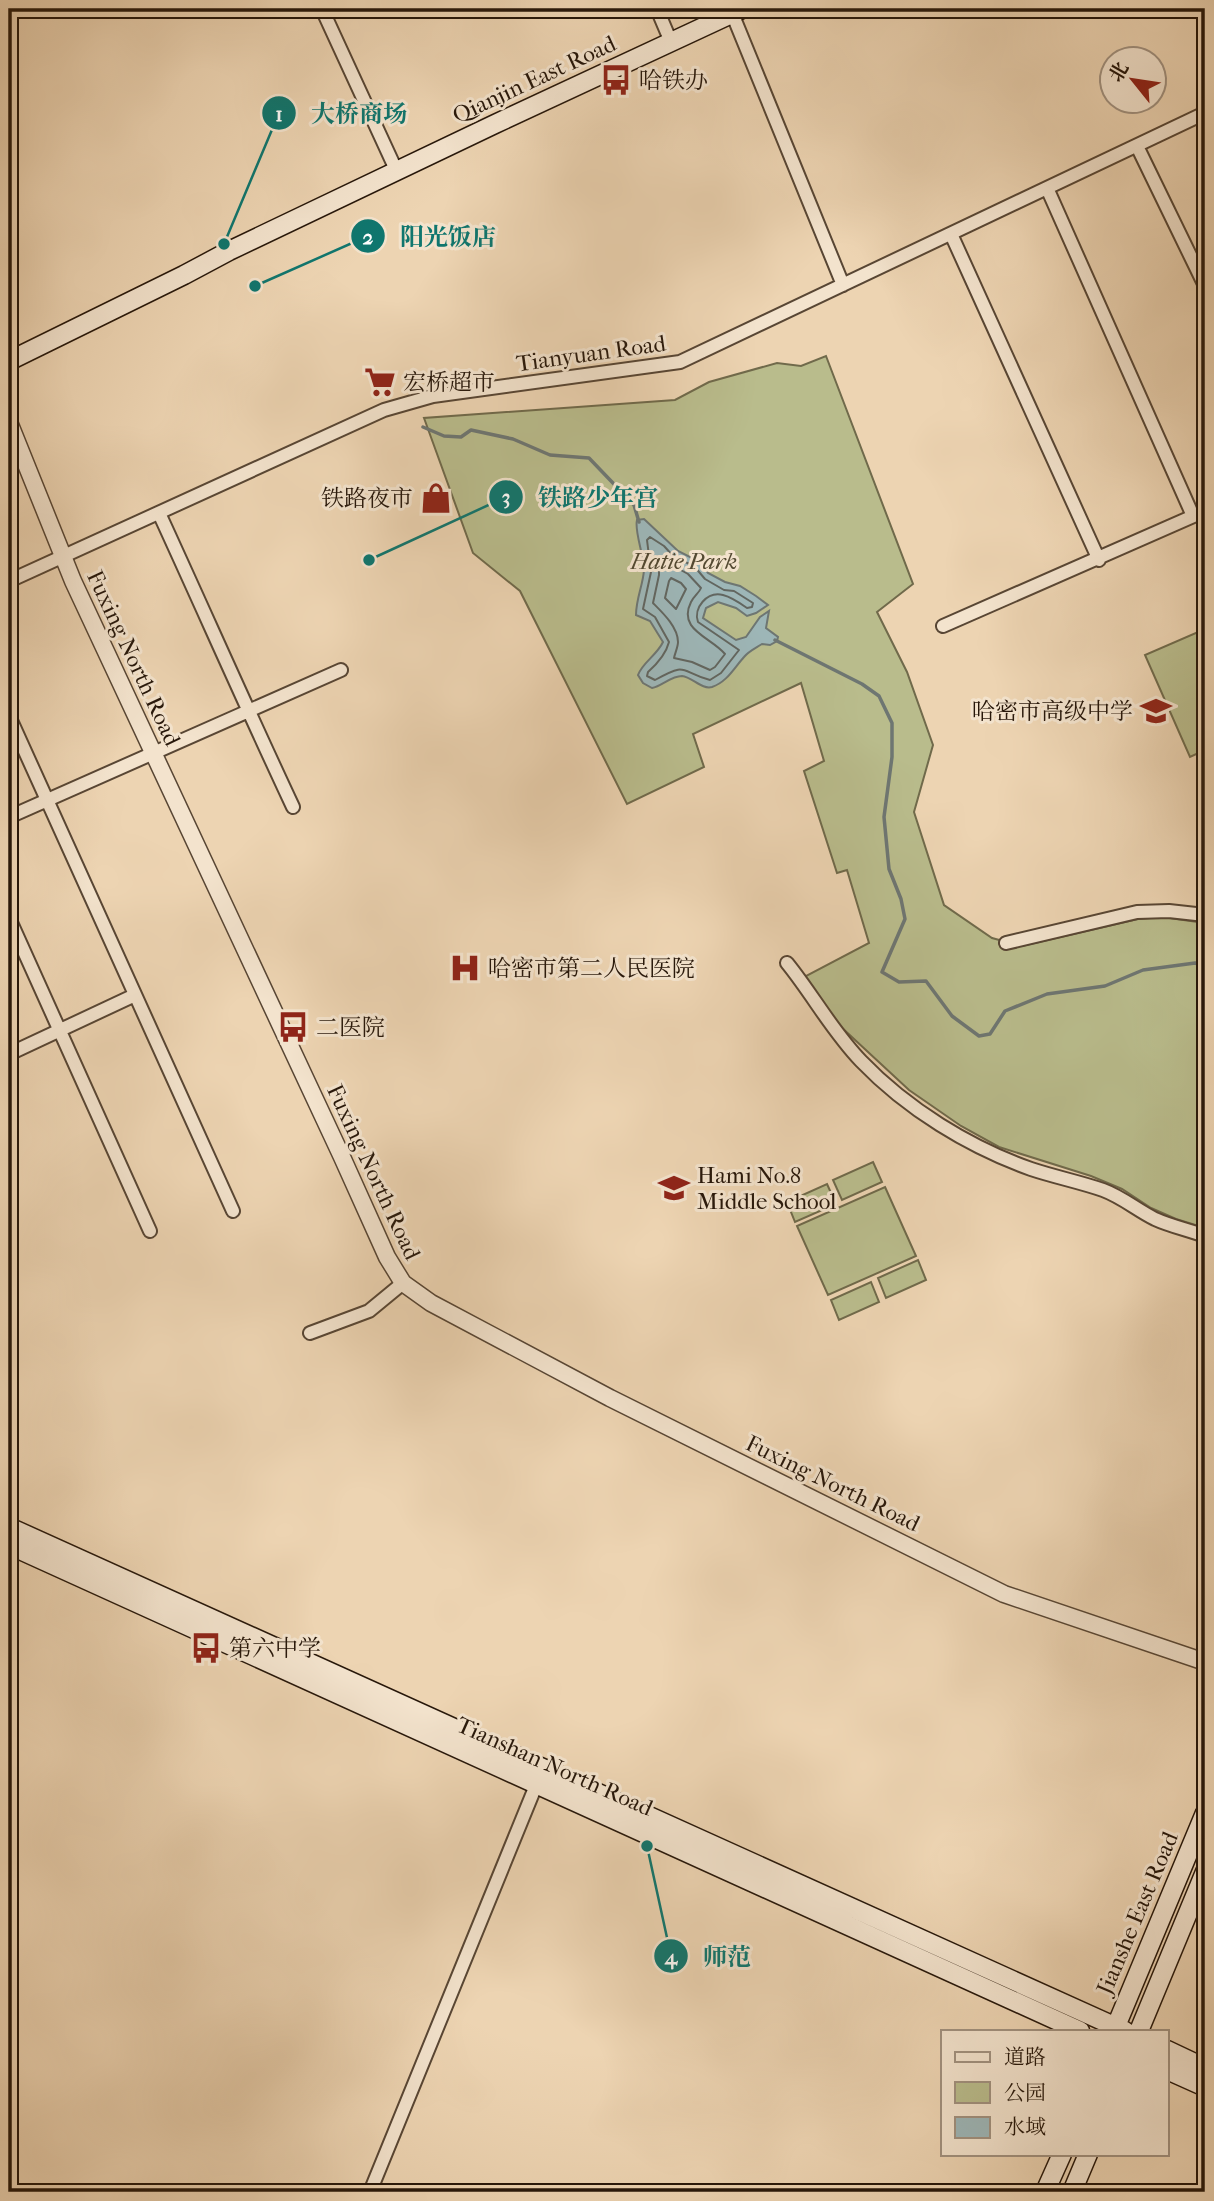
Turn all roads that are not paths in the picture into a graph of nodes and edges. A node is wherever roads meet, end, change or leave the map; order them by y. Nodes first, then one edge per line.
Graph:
1 (322, 9) edge
2 (657, 9) edge
3 (737, 11) edge
4 (671, 42) junction
5 (1205, 113) edge
6 (1137, 146) junction
7 (397, 172) junction
8 (1047, 188) junction
9 (951, 234) junction
10 (843, 285) junction
11 (1205, 286) edge
12 (9, 361) edge
13 (9, 422) edge
14 (159, 513) junction
15 (1199, 514) edge
16 (64, 557) junction
17 (1099, 560) dead end
18 (9, 581) edge
19 (943, 626) dead end
20 (341, 670) dead end
21 (247, 711) junction
22 (9, 716) edge
23 (153, 753) junction
24 (47, 800) junction
25 (293, 807) dead end
26 (9, 817) edge
27 (1205, 915) edge
28 (9, 918) edge
29 (1006, 943) dead end
30 (787, 963) dead end
31 (135, 995) junction
32 (59, 1030) junction
33 (9, 1054) edge
34 (233, 1211) dead end
35 (150, 1231) dead end
36 (1205, 1236) edge
37 (403, 1283) junction
38 (310, 1333) dead end
39 (9, 1527) edge
40 (9, 1545) edge
41 (1205, 1662) edge
42 (540, 1777) junction
43 (1205, 1813) edge
44 (1205, 1872) edge
45 (1078, 2030) edge
46 (1118, 2030) edge
47 (1139, 2030) edge
48 (1168, 2050) edge
49 (1205, 2067) edge
50 (1168, 2070) edge
51 (1205, 2087) edge
52 (1061, 2156) edge
53 (1087, 2156) edge
54 (370, 2192) edge
55 (1045, 2192) edge
56 (1072, 2192) edge

1 - 7 street
2 - 4 street
3 - 4 main road, Qianjin East Road
3 - 10 street
4 - 7 main road, Qianjin East Road
5 - 6 street, Tianyuan Road
6 - 8 street, Tianyuan Road
6 - 11 street
7 - 12 main road, Qianjin East Road
8 - 9 street, Tianyuan Road
8 - 15 street
9 - 10 street, Tianyuan Road
9 - 17 street
10 - 14 street, Tianyuan Road
13 - 16 street, Fuxing North Road
14 - 16 street, Tianyuan Road
14 - 21 street
15 - 19 street
16 - 18 street, Tianyuan Road
16 - 23 street, Fuxing North Road
20 - 21 street
21 - 23 street
21 - 25 street
22 - 24 street
23 - 24 street
23 - 37 street, Fuxing North Road
24 - 26 street
24 - 31 street
27 - 29 street
28 - 32 street
30 - 36 street
31 - 32 street
31 - 34 street
32 - 33 street
32 - 35 street
37 - 38 street
37 - 41 street, Fuxing North Road
39 - 42 main road
40 - 42 main road, Tianshan North Road
42 - 45 main road, Tianshan North Road
42 - 46 main road
42 - 54 street
43 - 46 main road, Jianshe East Road
44 - 47 main road, Jianshe East Road
48 - 49 main road
50 - 51 main road
52 - 55 main road
53 - 56 main road

